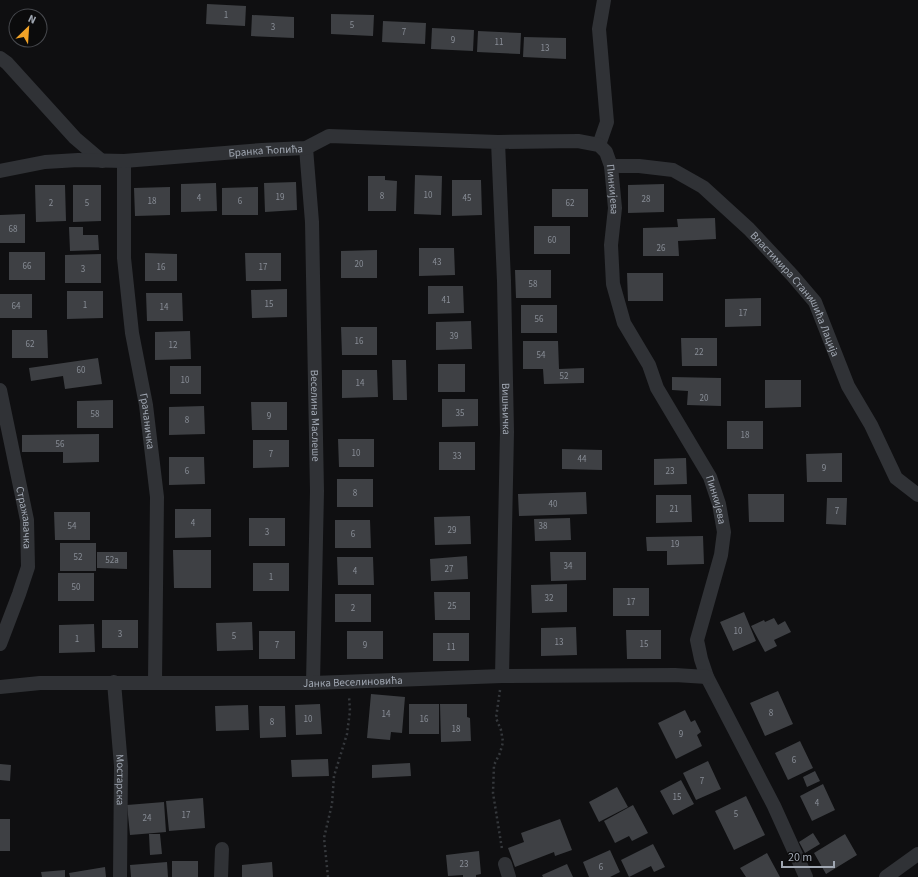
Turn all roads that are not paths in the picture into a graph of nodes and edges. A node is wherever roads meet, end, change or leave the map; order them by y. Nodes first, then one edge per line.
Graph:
1 (604, 0) edge
2 (0, 58) edge
3 (498, 142) junction
4 (600, 145) junction
5 (306, 148) junction
6 (102, 161) junction
7 (124, 161) junction
8 (611, 166) junction
9 (0, 170) edge
10 (0, 390) edge
11 (918, 495) edge
12 (0, 644) edge
13 (502, 676) junction
14 (706, 677) junction
15 (114, 682) junction
16 (155, 682) junction
17 (313, 683) junction
18 (0, 687) edge
19 (222, 849) dead end
20 (918, 854) edge
21 (120, 877) edge
22 (221, 877) edge
23 (806, 877) edge
24 (886, 877) edge

1 - 4 street
2 - 6 street
3 - 4 street, Бранка Ћопића
3 - 5 street, Бранка Ћопића
3 - 13 street, Вишњичка
4 - 8 street, Пинкијева
5 - 7 street, Бранка Ћопића
5 - 17 street, Веселина Маслеше
6 - 7 street, Бранка Ћопића
6 - 9 street, Бранка Ћопића
7 - 16 street, Грачаничка
8 - 11 street, Властимира Станишића Лација
8 - 14 street, Пинкијева
10 - 12 street, Стражавачка
13 - 14 street, Јанка Веселиновића
13 - 17 street, Јанка Веселиновића
14 - 23 street, Пинкијева
15 - 16 street, Јанка Веселиновића
15 - 18 street, Јанка Веселиновића
15 - 21 street, Мостарска
16 - 17 street, Јанка Веселиновића
19 - 22 street
20 - 24 street

